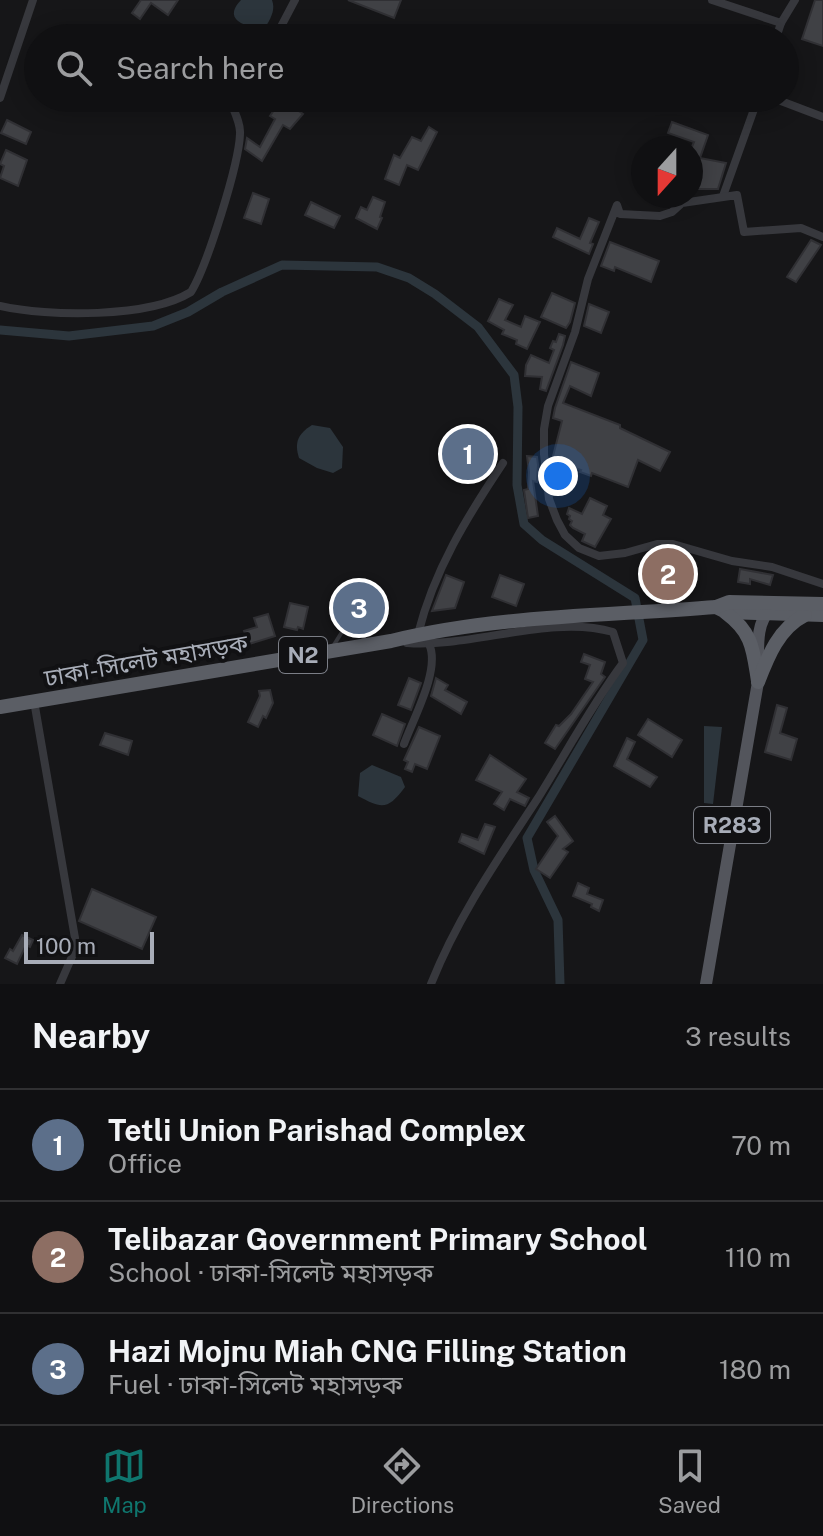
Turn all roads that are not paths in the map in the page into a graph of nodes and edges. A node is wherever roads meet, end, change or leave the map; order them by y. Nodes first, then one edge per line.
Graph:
1 (33, 0) edge
2 (295, 0) edge
3 (712, 0) edge
4 (795, 0) edge
5 (781, 23) joint
6 (25, 24) edge
7 (282, 24) edge
8 (24, 27) edge
9 (0, 98) edge
10 (799, 108) edge
11 (234, 112) edge
12 (753, 112) edge
13 (823, 117) edge
14 (723, 196) junction
15 (823, 237) edge
16 (0, 306) edge
17 (503, 463) dead end
18 (823, 584) edge
19 (823, 604) edge
20 (762, 608) junction
21 (721, 610) junction
22 (806, 615) junction
23 (823, 615) edge
24 (423, 639) junction
25 (363, 645) junction
26 (330, 650) junction
27 (758, 682) junction
28 (34, 701) junction
29 (0, 707) edge
30 (404, 744) dead end
31 (60, 984) edge
32 (431, 984) edge
33 (706, 984) edge

1 - 6 street
2 - 7 street
3 - 5 street
4 - 5 street
8 - 9 street
10 - 13 street
11 - 16 street
12 - 14 street
14 - 15 street
14 - 18 street
17 - 24 street
19 - 20 highway
20 - 21 highway, ঢাকা-সিলেট মহাসড়ক
20 - 22 highway
20 - 27 main road, R283
21 - 24 highway, ঢাকা-সিলেট মহাসড়ক / N2
21 - 27 highway, R283
22 - 23 highway
22 - 27 highway, R283
24 - 25 highway, ঢাকা-সিলেট মহাসড়ক / N2
24 - 30 street
24 - 32 street
25 - 26 highway, ঢাকা-সিলেট মহাসড়ক / N2
25 - 26 lane
26 - 28 highway, ঢাকা-সিলেট মহাসড়ক / N2
27 - 33 main road, R283
28 - 29 highway, ঢাকা-সিলেট মহাসড়ক / N2
28 - 31 street

